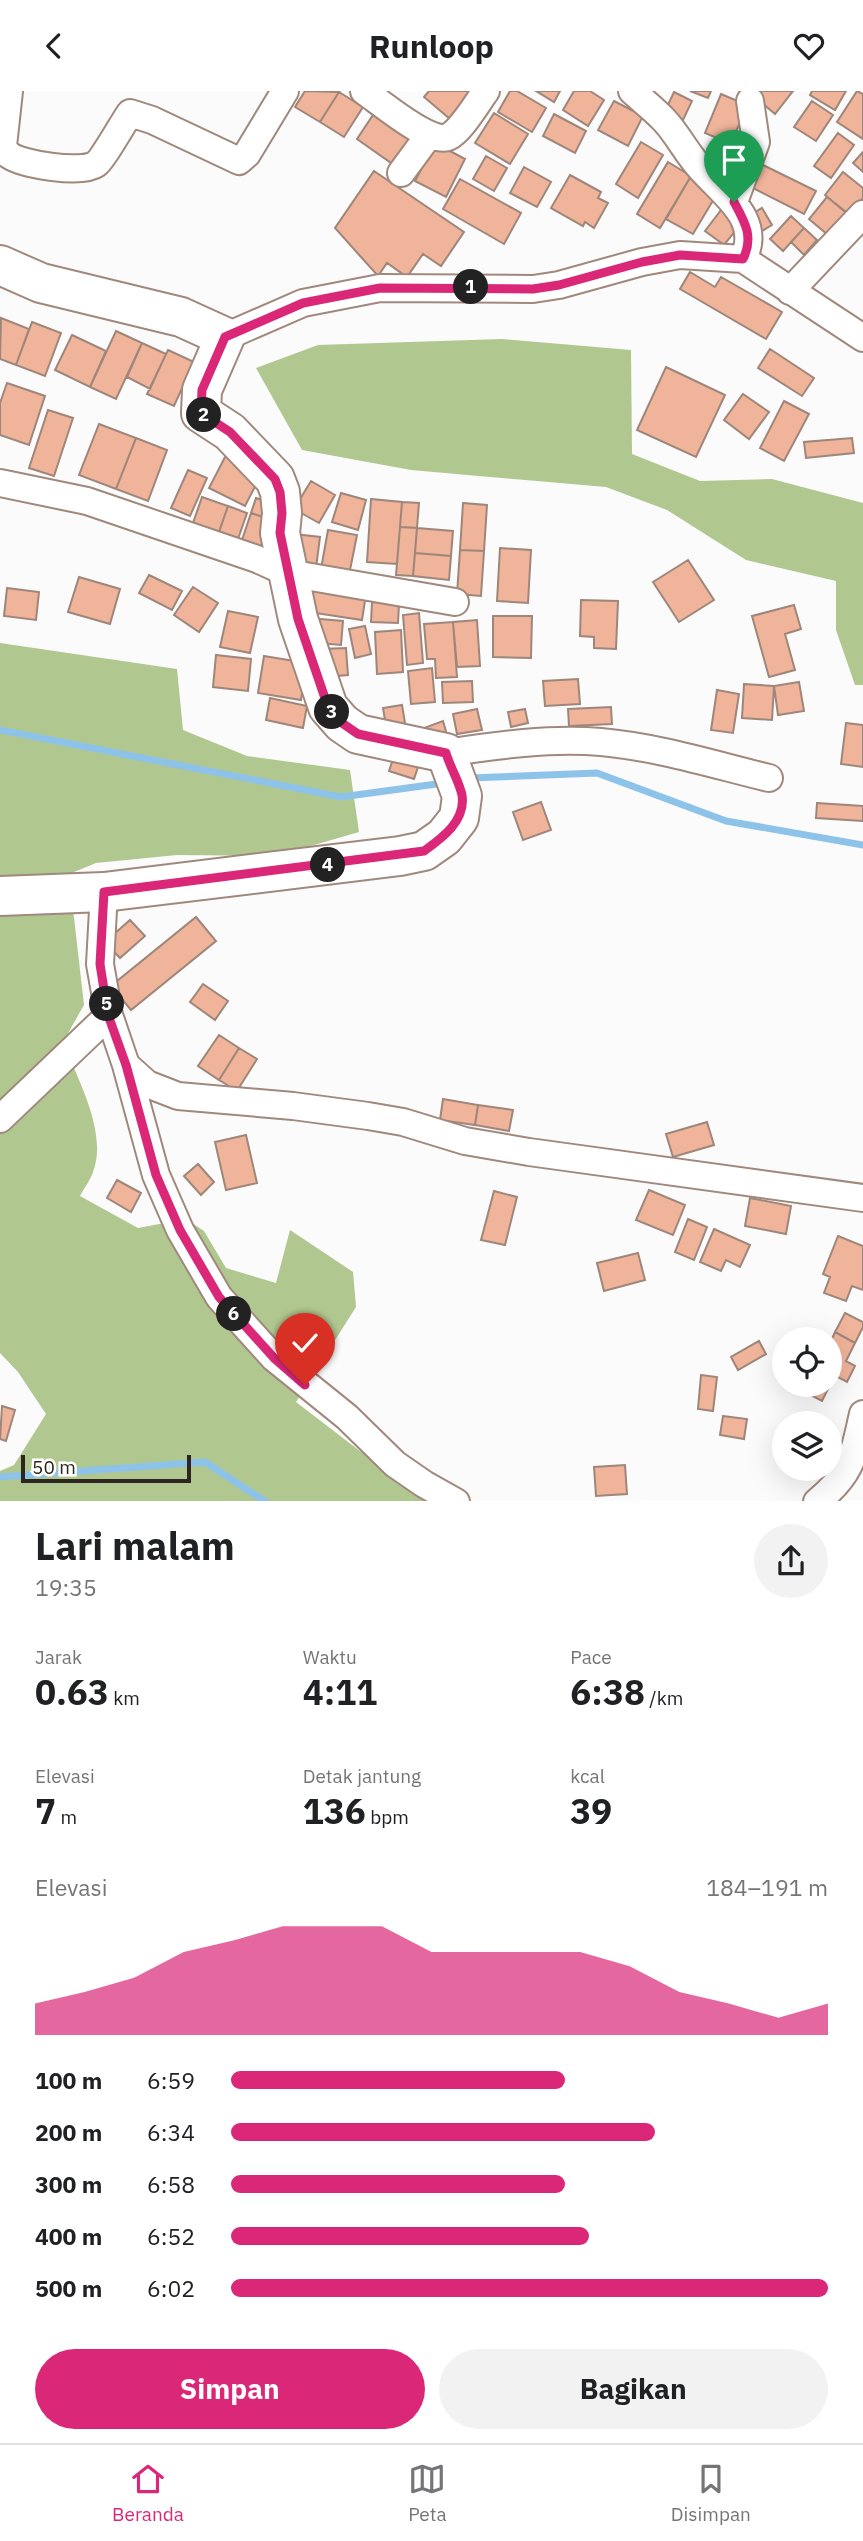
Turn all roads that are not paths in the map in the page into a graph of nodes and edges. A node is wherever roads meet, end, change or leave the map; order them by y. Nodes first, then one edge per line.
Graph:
1 (9, 91) edge
2 (285, 91) edge
3 (364, 91) edge
4 (486, 91) edge
5 (632, 91) edge
6 (750, 101) dead end
7 (429, 135) junction
8 (401, 173) dead end
9 (734, 202) junction
10 (863, 214) edge
11 (743, 259) junction
12 (0, 265) edge
13 (790, 291) junction
14 (225, 337) junction
15 (863, 338) edge
16 (0, 483) edge
17 (288, 573) junction
18 (455, 602) dead end
19 (453, 772) junction
20 (769, 778) dead end
21 (104, 892) junction
22 (0, 896) edge
23 (108, 1015) junction
24 (126, 1065) junction
25 (0, 1119) edge
26 (863, 1198) edge
27 (863, 1414) edge
28 (456, 1501) edge
29 (817, 1501) edge

1 - 2 street
3 - 7 street
4 - 7 street
5 - 9 street
6 - 9 street
7 - 8 street
9 - 11 street
10 - 13 street
11 - 13 street
11 - 14 street
12 - 14 street
13 - 15 street
14 - 17 street
16 - 17 street
17 - 18 street
17 - 19 street
19 - 20 street
19 - 21 street
21 - 22 street
21 - 23 street
23 - 24 street
23 - 25 street
24 - 26 street
24 - 28 street
27 - 29 street

